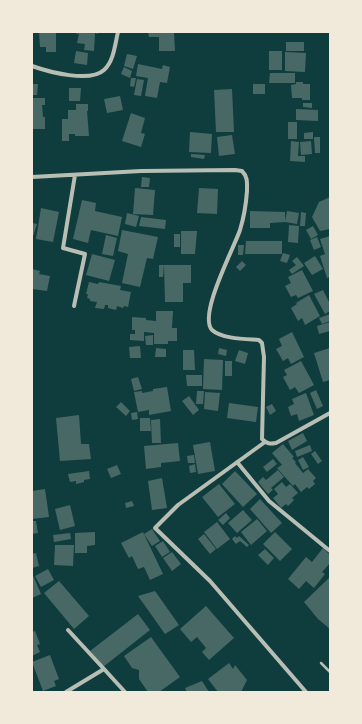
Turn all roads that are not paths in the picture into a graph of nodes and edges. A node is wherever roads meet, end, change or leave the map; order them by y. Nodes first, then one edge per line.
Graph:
1 (118, 32) edge
2 (32, 66) edge
3 (75, 175) junction
4 (32, 177) edge
5 (74, 306) dead end
6 (330, 413) edge
7 (265, 442) junction
8 (237, 462) junction
9 (330, 551) edge
10 (68, 630) dead end
11 (322, 663) dead end
12 (104, 669) junction
13 (330, 672) edge
14 (66, 692) edge
15 (125, 692) edge
16 (306, 692) edge

1 - 2 street
3 - 4 street
3 - 5 street
3 - 7 street
6 - 7 street
7 - 8 street
8 - 9 street
8 - 16 street
10 - 12 street
11 - 13 lane
12 - 14 street
12 - 15 street

